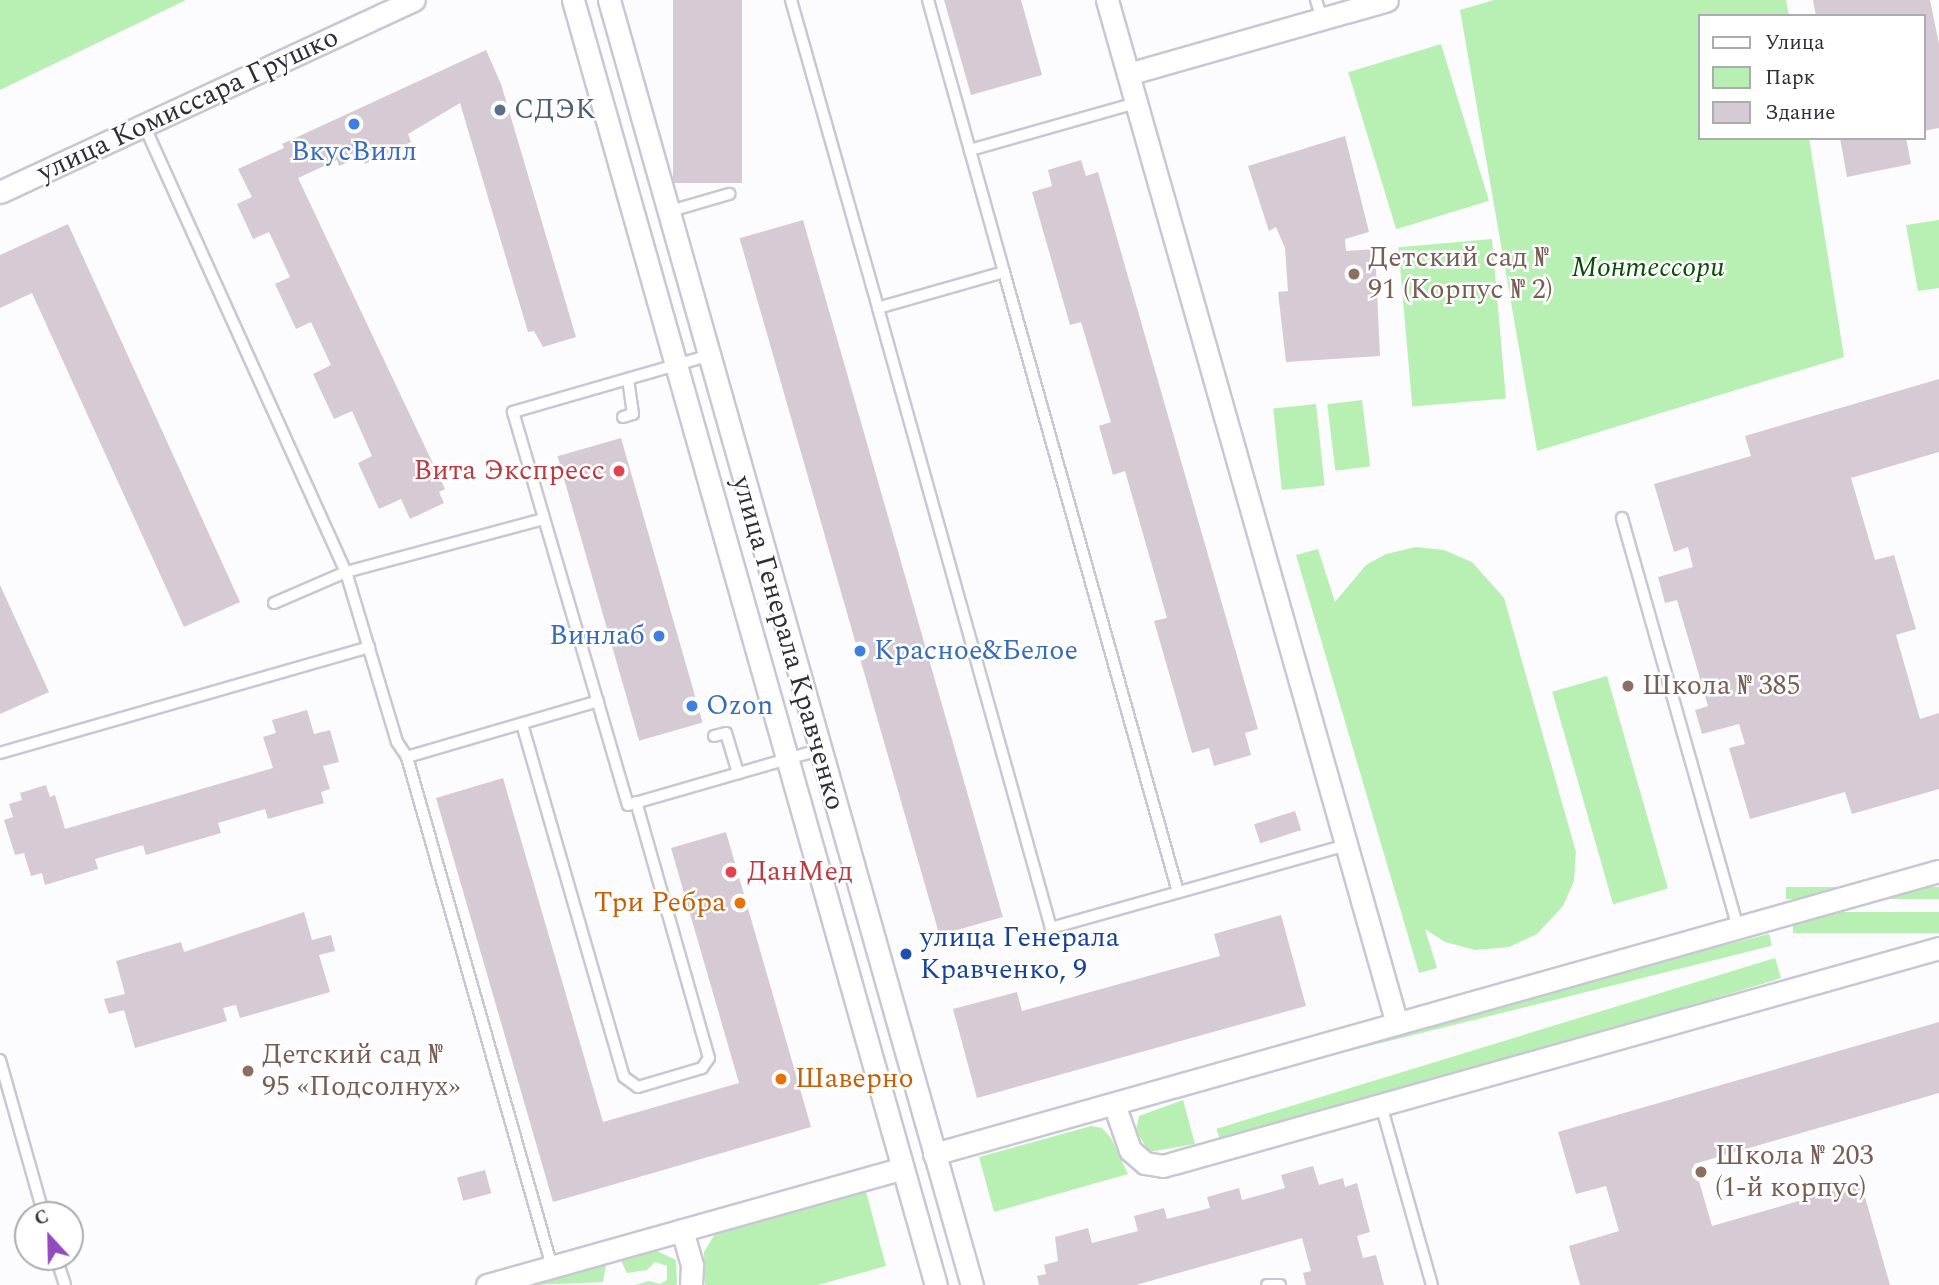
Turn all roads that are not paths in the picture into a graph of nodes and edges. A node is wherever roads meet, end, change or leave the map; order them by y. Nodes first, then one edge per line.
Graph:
1 (414, 0) edge
2 (573, 0) edge
3 (609, 0) edge
4 (791, 0) edge
5 (928, 0) edge
6 (1107, 0) edge
7 (1387, 0) edge
8 (1319, 9) edge
9 (1128, 74) junction
10 (1136, 103) junction
11 (144, 125) junction
12 (970, 150) junction
13 (0, 192) edge
14 (729, 194) dead end
15 (667, 212) junction
16 (1004, 272) junction
17 (878, 308) junction
18 (707, 356) junction
19 (678, 364) junction
20 (628, 379) junction
21 (624, 417) dead end
22 (1622, 518) dead end
23 (544, 519) junction
24 (346, 572) junction
25 (274, 603) dead end
26 (369, 647) junction
27 (598, 702) junction
28 (522, 724) junction
29 (714, 736) dead end
30 (818, 750) junction
31 (0, 753) edge
32 (407, 757) junction
33 (790, 758) junction
34 (738, 773) junction
35 (636, 802) junction
36 (1347, 845) junction
37 (1939, 872) edge
38 (1178, 892) junction
39 (1738, 928) junction
40 (1939, 948) edge
41 (1397, 1024) junction
42 (0, 1060) edge
43 (1114, 1104) junction
44 (1381, 1105) junction
45 (934, 1154) junction
46 (902, 1168) junction
47 (40, 1201) edge
48 (682, 1230) junction
49 (552, 1267) junction
50 (487, 1285) edge
51 (691, 1285) edge
52 (936, 1285) edge
53 (972, 1285) edge
54 (1268, 1285) edge
55 (1280, 1285) edge
56 (1432, 1285) edge

1 - 11 street, улица Комиссара Грушко
2 - 19 street, улица Генерала Кравченко
3 - 15 street, улица Генерала Кравченко
4 - 17 lane
5 - 12 lane
6 - 9 street
7 - 8 street
8 - 9 street
9 - 10 street
10 - 12 lane
10 - 36 street
11 - 13 street, улица Комиссара Грушко
11 - 24 lane
12 - 16 lane
14 - 15 lane
15 - 18 street, улица Генерала Кравченко
16 - 17 lane
16 - 38 lane
17 - 38 lane
18 - 19 lane
18 - 30 street, улица Генерала Кравченко
19 - 20 lane
19 - 33 street, улица Генерала Кравченко
20 - 21 lane
20 - 23 lane
22 - 39 lane
23 - 24 lane
23 - 27 lane
24 - 25 lane
24 - 26 lane
26 - 31 lane
26 - 32 lane
27 - 28 lane
27 - 35 lane
28 - 32 lane
28 - 35 lane
29 - 34 lane
30 - 33 lane
30 - 45 street, улица Генерала Кравченко
32 - 49 lane
33 - 34 lane
33 - 46 street, улица Генерала Кравченко
34 - 35 lane
36 - 38 lane
36 - 41 street
37 - 39 street
39 - 41 street
40 - 44 street
41 - 43 street
42 - 47 lane
43 - 44 street
43 - 45 street
44 - 56 lane
45 - 53 street, улица Генерала Кравченко
46 - 48 street
46 - 52 street, улица Генерала Кравченко
48 - 49 street
48 - 51 street
49 - 50 street
54 - 55 lane

